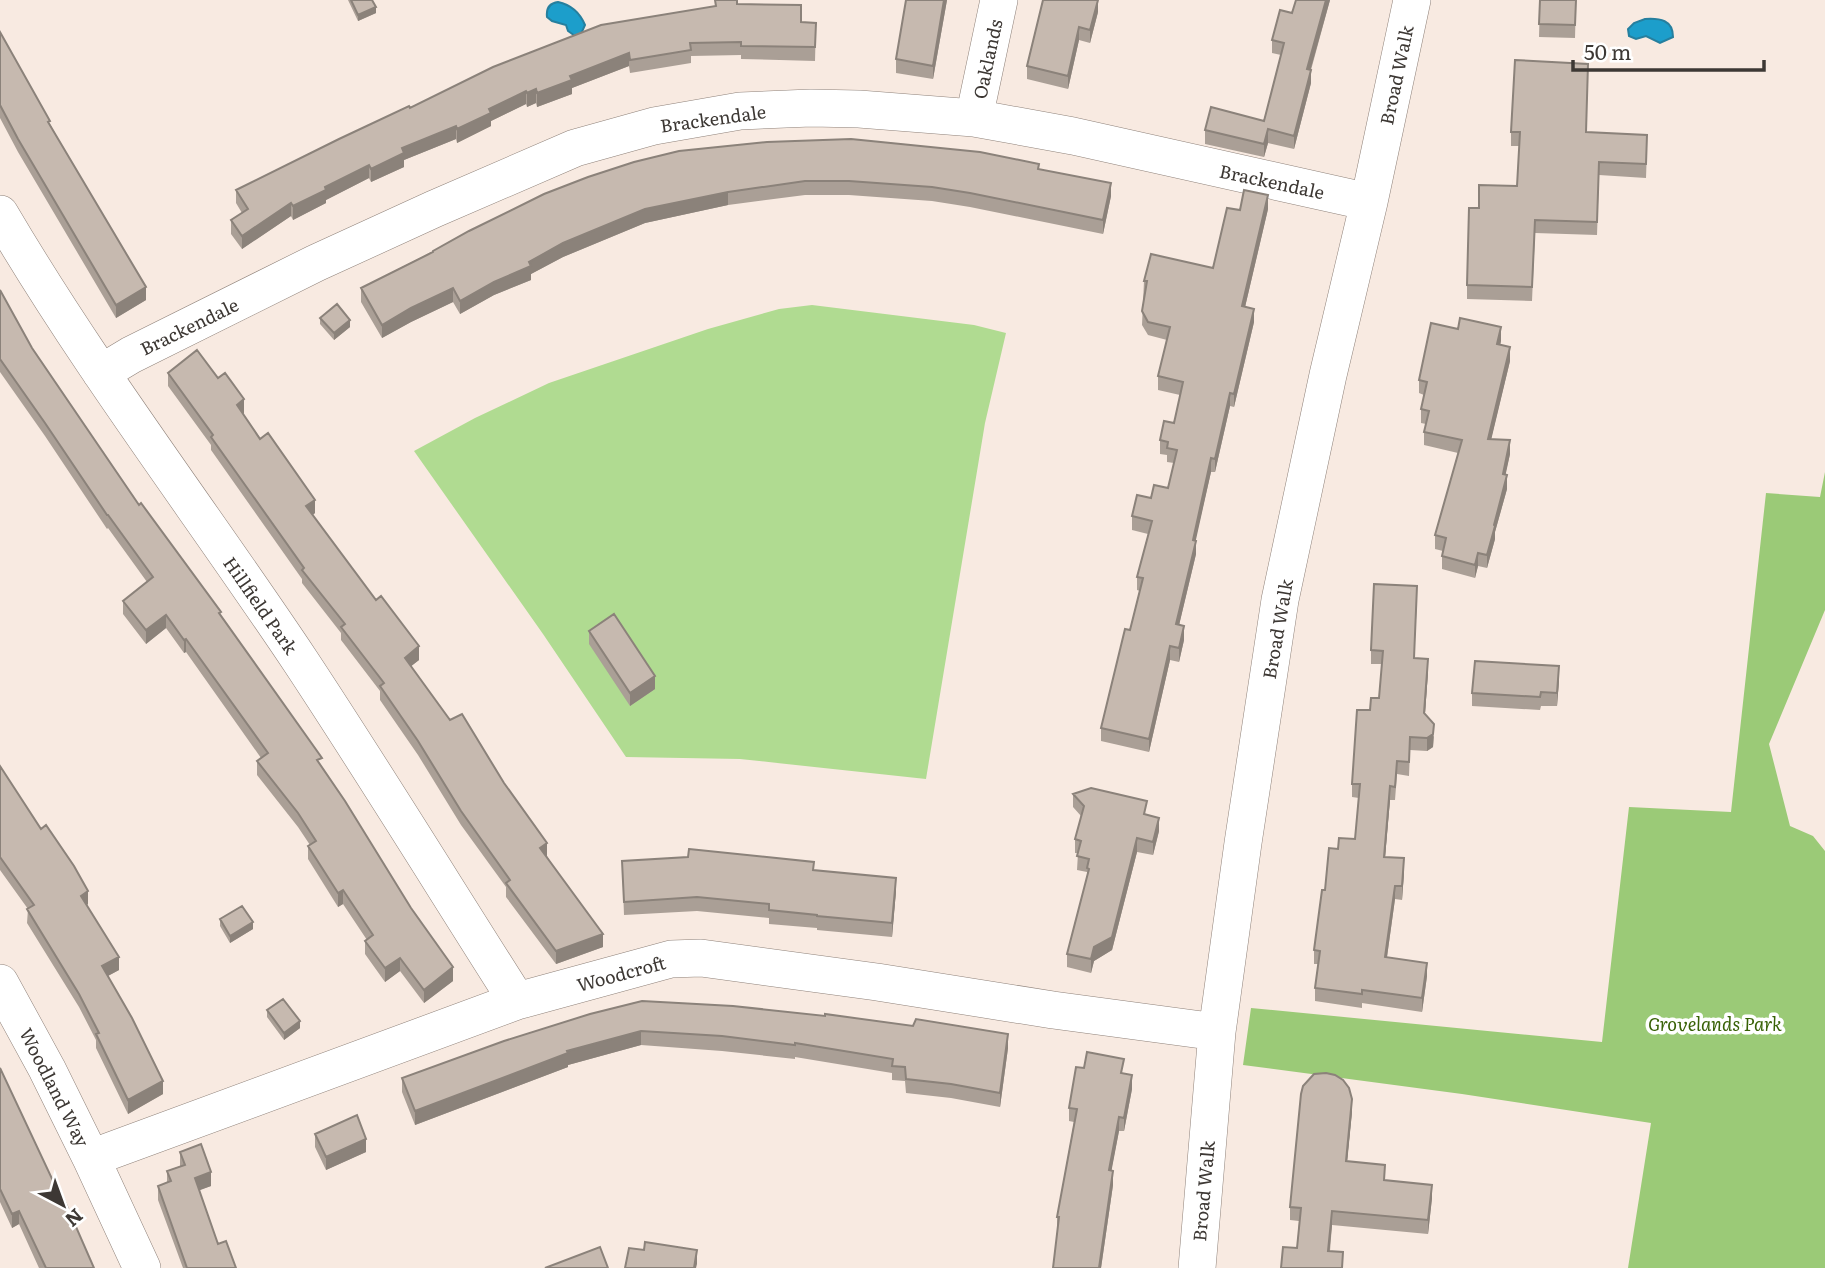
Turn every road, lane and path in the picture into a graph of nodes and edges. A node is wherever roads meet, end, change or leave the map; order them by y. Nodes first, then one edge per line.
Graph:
1 (999, 0) edge
2 (1412, 0) edge
3 (974, 118) junction
4 (1369, 202) junction
5 (0, 214) edge
6 (101, 373) junction
7 (0, 983) edge
8 (517, 1001) junction
9 (1217, 1032) junction
10 (91, 1157) junction
11 (142, 1268) edge
12 (1197, 1268) edge

1 - 3 street, Oaklands
2 - 4 street, Broad Walk
3 - 4 street, Brackendale
3 - 6 street, Brackendale
4 - 9 street, Broad Walk
5 - 6 street, Hillfield Park
6 - 8 street, Hillfield Park
7 - 10 street, Woodland Way
8 - 9 street, Woodcroft
8 - 10 street, Woodcroft
9 - 12 street, Broad Walk
10 - 11 street, Woodland Way

